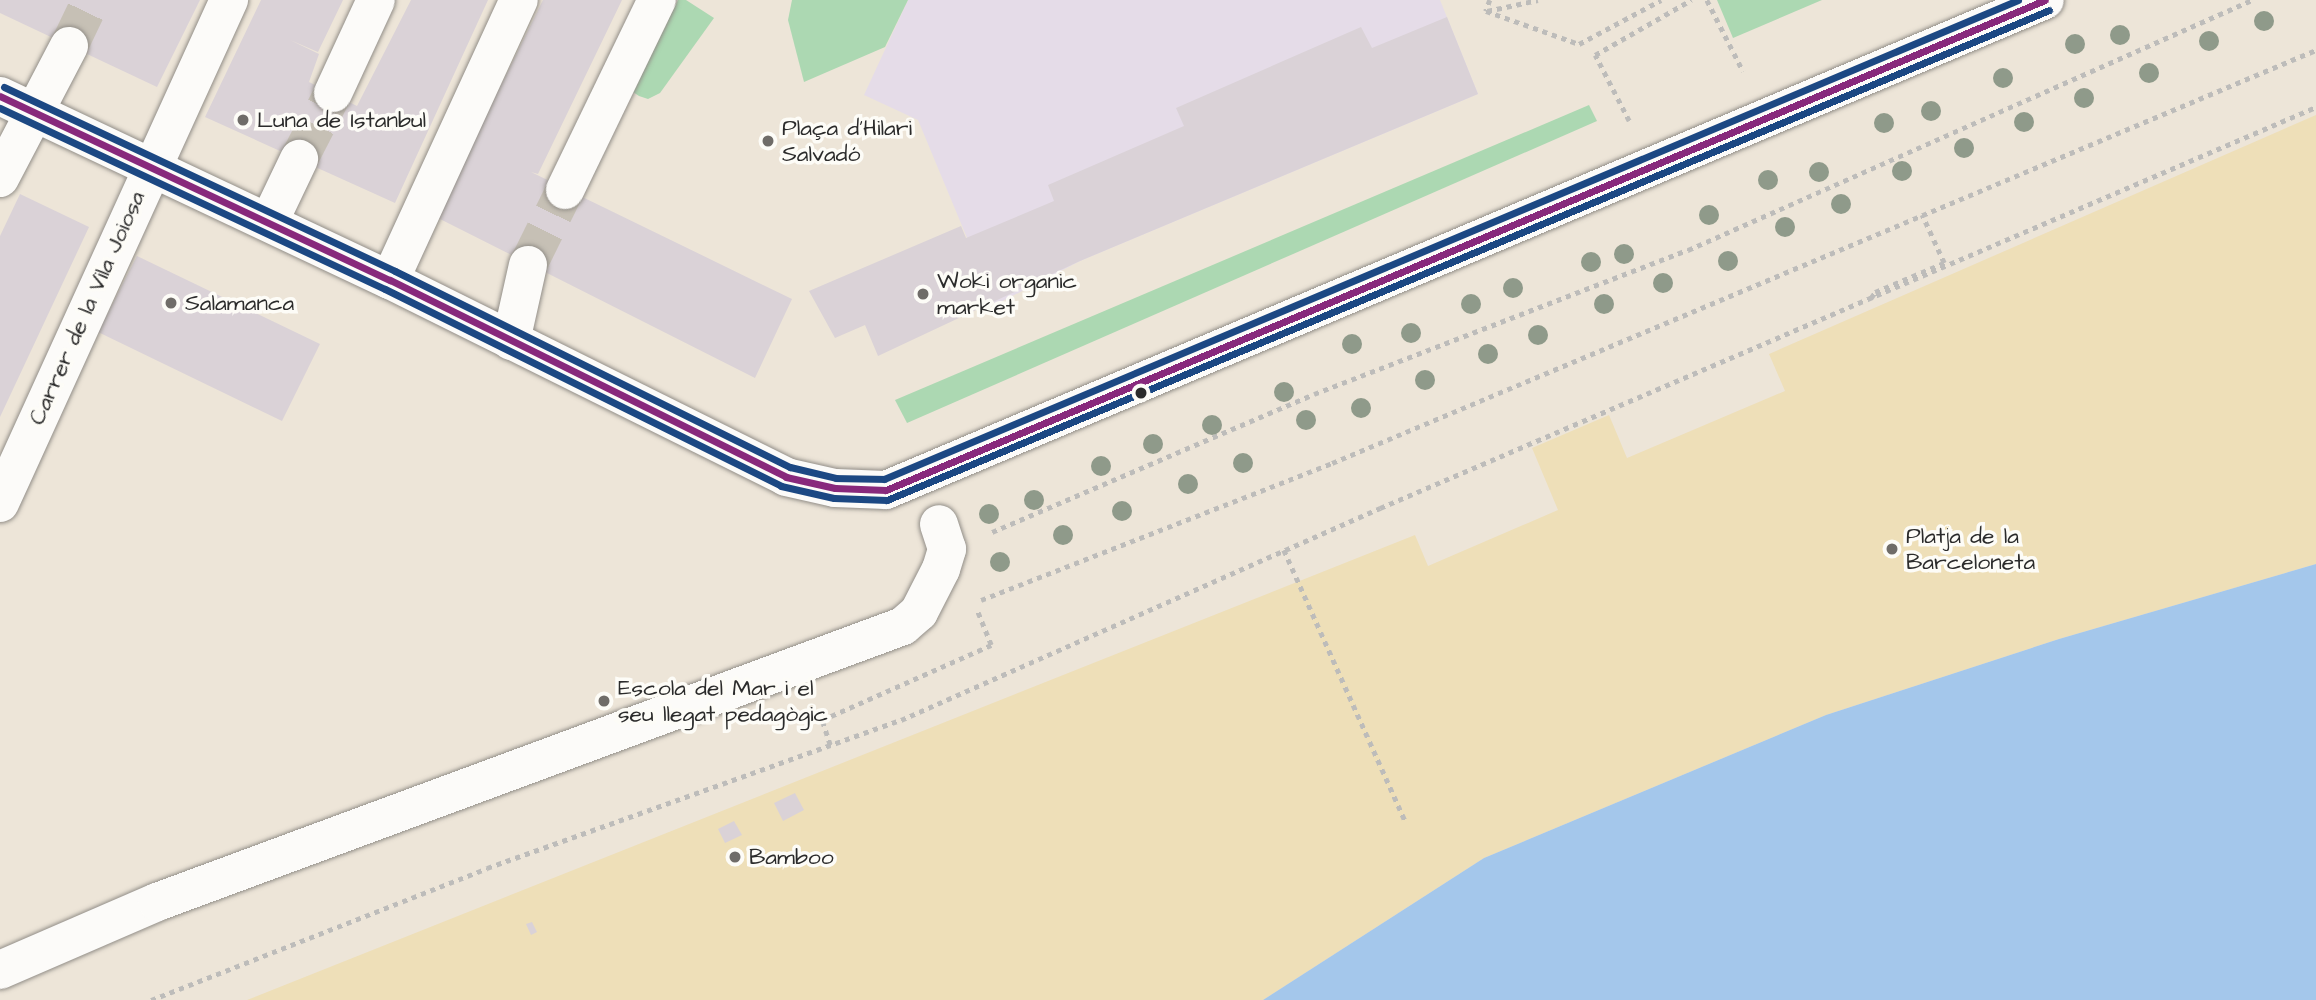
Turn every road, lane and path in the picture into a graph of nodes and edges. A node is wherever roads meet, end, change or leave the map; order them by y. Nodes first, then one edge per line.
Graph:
1 (229, 0) edge
2 (376, 0) edge
3 (519, 0) edge
4 (657, 0) edge
5 (1490, 0) edge
6 (1538, 0) edge
7 (1661, 0) edge
8 (1691, 0) edge
9 (1707, 0) edge
10 (2045, 0) edge
11 (2252, 0) edge
12 (1486, 11) junction
13 (69, 46) tunnel mouth
14 (2316, 50) edge
15 (1742, 71) dead end
16 (333, 93) tunnel mouth
17 (0, 96) edge
18 (2316, 107) edge
19 (36, 114) junction
20 (1631, 125) dead end
21 (299, 159) tunnel mouth
22 (151, 166) junction
23 (0, 178) edge
24 (565, 190) tunnel mouth
25 (1922, 215) junction
26 (269, 222) junction
27 (528, 265) tunnel mouth
28 (390, 280) junction
29 (1870, 299) junction
30 (511, 341) junction
31 (0, 503) edge
32 (943, 536) joint
33 (1284, 550) junction
34 (831, 746) junction
35 (1405, 820) dead end
36 (0, 970) edge
37 (151, 1000) edge

1 - 22 street, Carrer de la Vila Joiosa
2 - 16 street
3 - 28 street
4 - 24 street
5 - 12 path
6 - 12 path
7 - 12 path
8 - 20 path
9 - 15 path
10 - 30 street
11 - 32 path
13 - 19 street
14 - 25 path
17 - 19 street
18 - 29 path
19 - 22 street
19 - 23 street
21 - 26 street
22 - 26 street
22 - 31 street, Carrer de la Vila Joiosa
25 - 29 path
25 - 34 path
26 - 28 street
27 - 30 street
28 - 30 street
29 - 33 path
32 - 36 street
33 - 34 path
33 - 35 path
34 - 37 path

